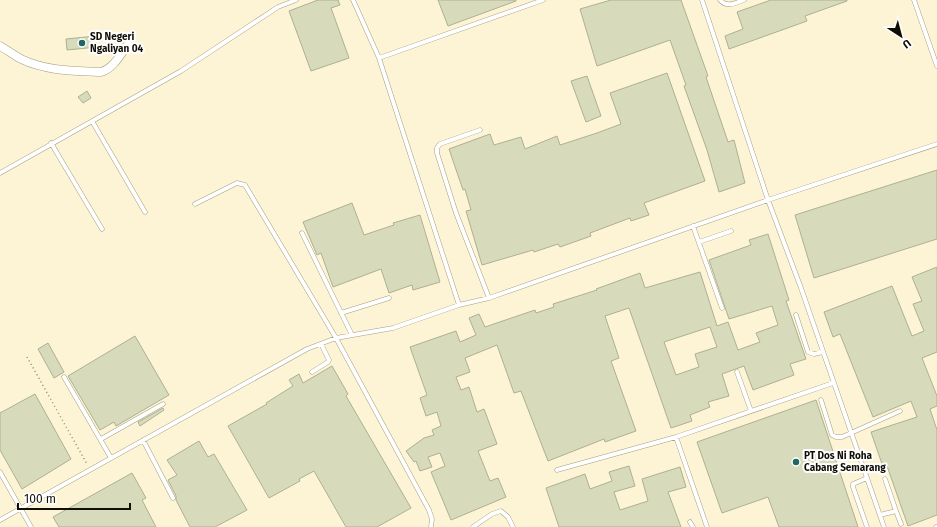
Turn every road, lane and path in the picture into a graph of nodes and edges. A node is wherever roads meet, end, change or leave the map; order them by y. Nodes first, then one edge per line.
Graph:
1 (296, 0) edge
2 (353, 0) edge
3 (543, 0) edge
4 (702, 0) edge
5 (720, 0) edge
6 (744, 0) edge
7 (914, 0) edge
8 (536, 1) edge
9 (128, 44) dead end
10 (0, 46) edge
11 (379, 58) junction
12 (937, 66) edge
13 (92, 121) junction
14 (480, 130) dead end
15 (51, 143) junction
16 (937, 144) edge
17 (0, 173) edge
18 (768, 200) junction
19 (195, 204) dead end
20 (145, 212) dead end
21 (692, 226) junction
22 (102, 229) dead end
23 (731, 231) dead end
24 (302, 234) dead end
25 (699, 242) junction
26 (389, 298) dead end
27 (489, 298) junction
28 (459, 305) junction
29 (722, 308) dead end
30 (341, 313) junction
31 (796, 315) dead end
32 (352, 335) junction
33 (336, 338) junction
34 (321, 344) junction
35 (823, 352) junction
36 (27, 357) dead end
37 (312, 372) dead end
38 (737, 372) dead end
39 (64, 377) dead end
40 (833, 383) junction
41 (820, 400) dead end
42 (163, 404) dead end
43 (751, 411) junction
44 (900, 411) dead end
45 (851, 433) junction
46 (676, 437) junction
47 (101, 439) junction
48 (143, 440) junction
49 (111, 458) junction
50 (90, 469) junction
51 (557, 470) dead end
52 (0, 472) edge
53 (867, 478) junction
54 (885, 479) dead end
55 (173, 498) dead end
56 (20, 508) junction
57 (896, 512) junction
58 (880, 516) junction
59 (0, 520) edge
60 (690, 522) dead end
61 (900, 524) dead end
62 (31, 527) edge
63 (431, 527) edge
64 (473, 527) edge
65 (513, 527) edge
66 (693, 527) edge
67 (706, 527) edge
68 (867, 527) edge
69 (884, 527) edge

1 - 13 lane
2 - 11 lane
3 - 8 lane
4 - 18 lane
5 - 6 lane
7 - 12 lane
8 - 11 lane
9 - 10 street
11 - 28 lane
13 - 15 lane
13 - 20 lane
14 - 27 lane
15 - 17 lane
15 - 22 lane
16 - 18 lane
18 - 21 lane
18 - 35 lane
19 - 33 lane
21 - 25 lane
21 - 27 lane
23 - 25 lane
24 - 30 lane
25 - 29 lane
26 - 30 lane
27 - 28 lane
28 - 32 lane
30 - 32 lane
31 - 35 lane
32 - 33 lane
33 - 34 lane
33 - 63 lane
34 - 37 lane
34 - 48 lane
35 - 40 lane
36 - 50 path
38 - 43 lane
39 - 47 lane
40 - 43 lane
40 - 45 lane
41 - 45 lane
42 - 47 lane
43 - 46 lane
44 - 45 lane
45 - 53 lane
46 - 51 lane
46 - 67 lane
47 - 49 lane
48 - 49 lane
48 - 55 lane
49 - 50 lane
50 - 56 lane
52 - 56 lane
53 - 58 lane
53 - 68 lane
54 - 57 lane
56 - 59 lane
56 - 62 lane
57 - 58 lane
57 - 61 lane
58 - 69 lane
60 - 66 lane
64 - 65 lane

